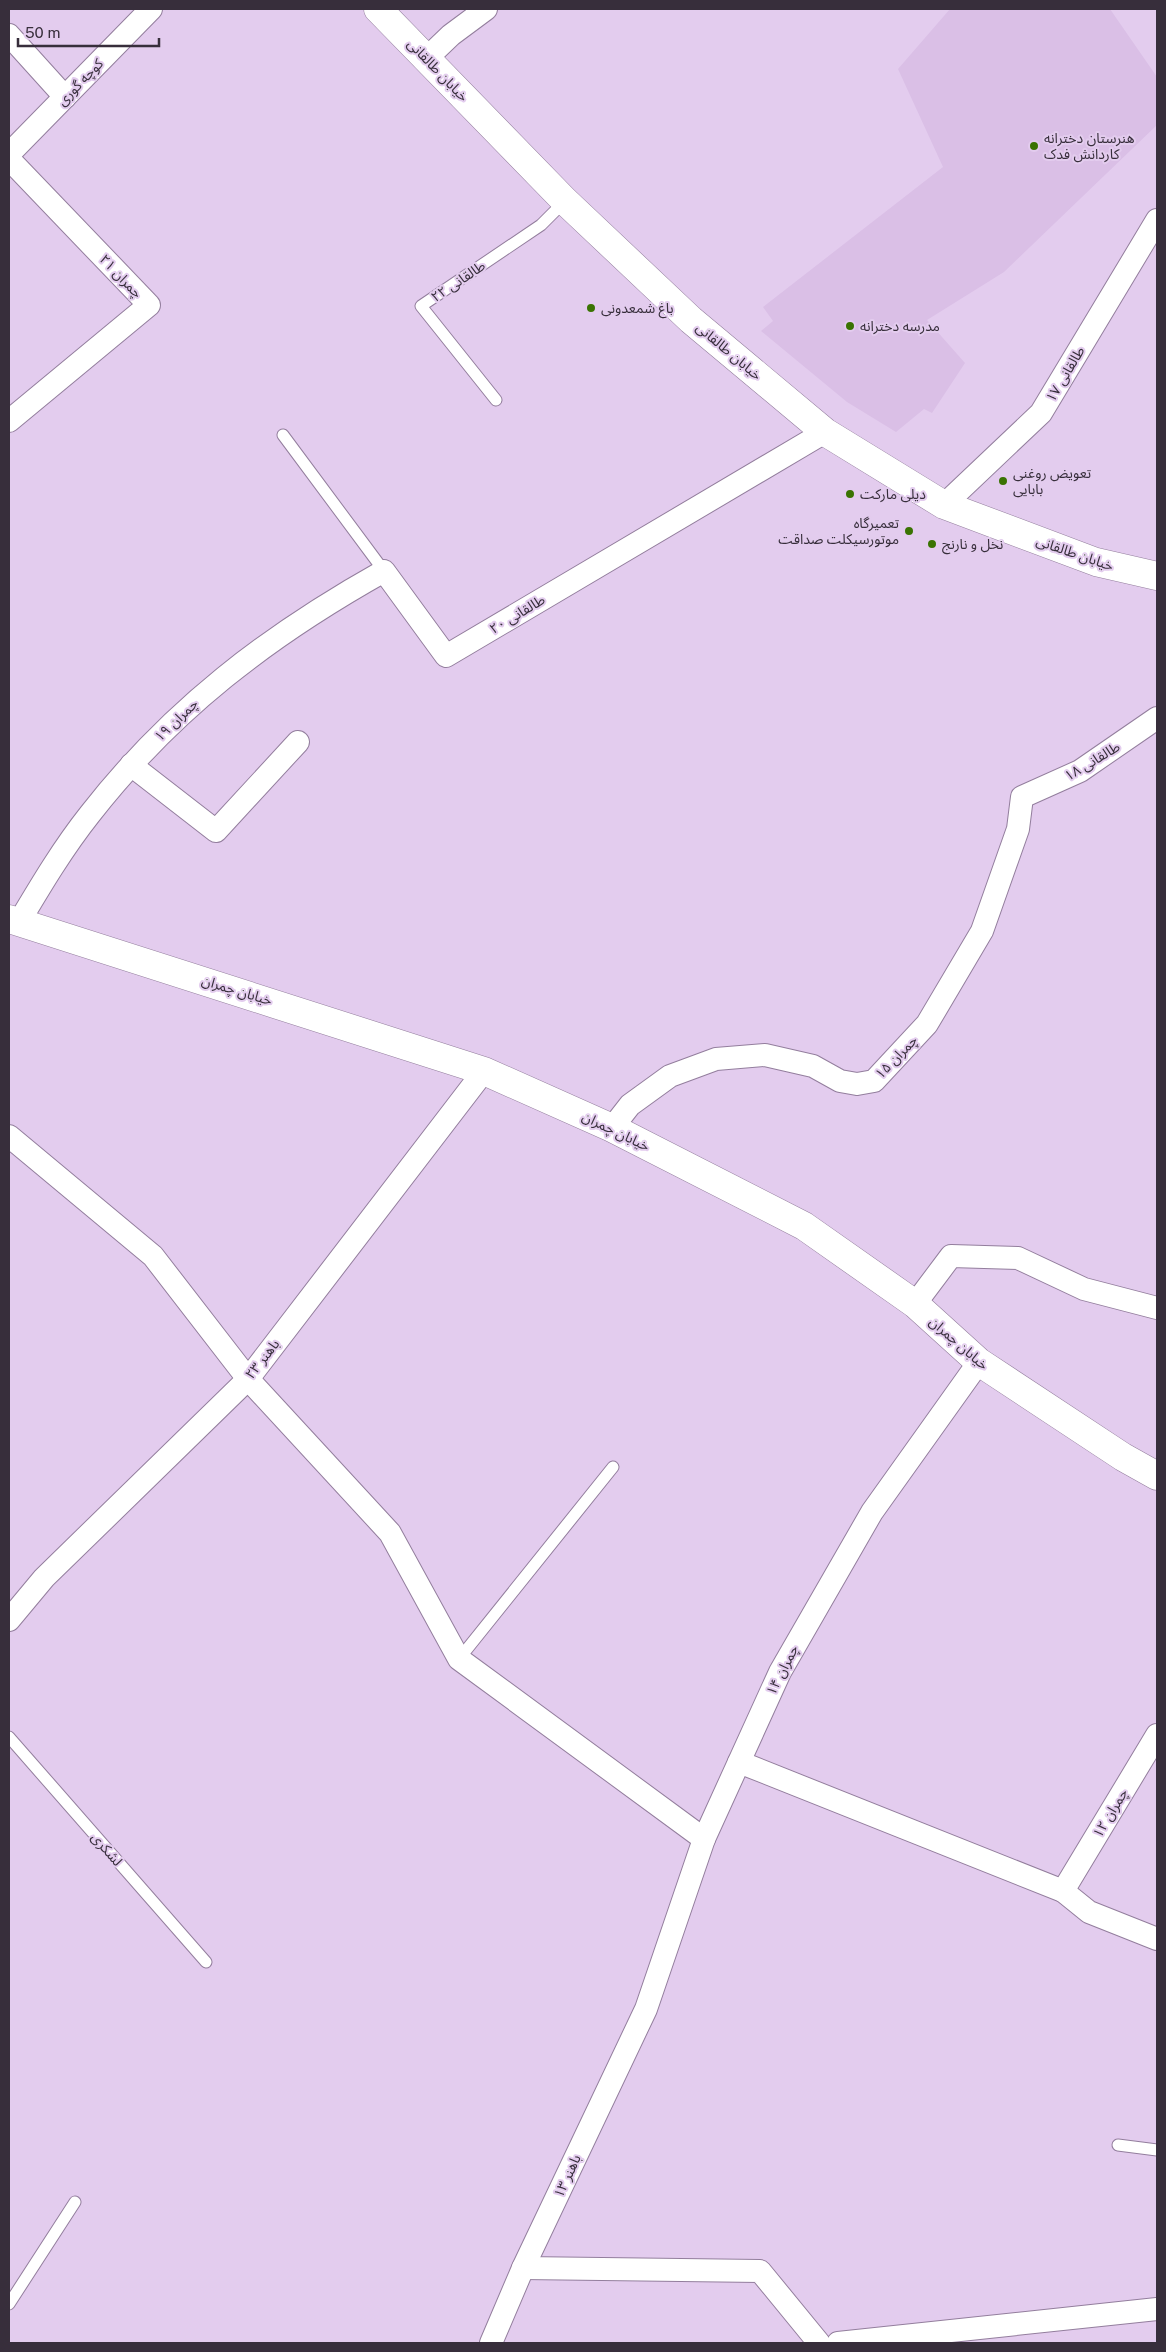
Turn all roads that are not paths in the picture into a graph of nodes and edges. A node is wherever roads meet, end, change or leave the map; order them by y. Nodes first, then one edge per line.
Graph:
1 (151, 9) edge
2 (378, 9) edge
3 (486, 9) edge
4 (9, 35) edge
5 (427, 58) junction
6 (65, 97) junction
7 (9, 154) edge
8 (9, 159) edge
9 (565, 201) junction
10 (1157, 220) edge
11 (496, 400) dead end
12 (9, 421) edge
13 (825, 432) junction
14 (283, 435) dead end
15 (944, 505) junction
16 (384, 571) junction
17 (1157, 576) edge
18 (1157, 719) edge
19 (298, 742) dead end
20 (131, 765) junction
21 (1022, 797) joint
22 (14, 920) edge
23 (484, 1071) junction
24 (612, 1128) junction
25 (9, 1136) edge
26 (915, 1304) junction
27 (1157, 1308) edge
28 (979, 1362) junction
29 (248, 1379) junction
30 (613, 1467) dead end
31 (1157, 1476) edge
32 (9, 1620) edge
33 (460, 1659) junction
34 (1157, 1735) edge
35 (9, 1737) edge
36 (739, 1762) junction
37 (704, 1840) junction
38 (1063, 1891) junction
39 (1157, 1939) edge
40 (206, 1962) dead end
41 (646, 2010) joint
42 (1118, 2145) dead end
43 (1157, 2150) edge
44 (75, 2202) dead end
45 (523, 2268) junction
46 (9, 2304) edge
47 (1157, 2308) edge
48 (959, 2337) edge
49 (491, 2343) edge
50 (819, 2343) edge
51 (838, 2343) edge

1 - 6 street, کوچه گوری
2 - 5 main road, خیابان طالقانی
3 - 5 street
4 - 6 street
5 - 9 main road, خیابان طالقانی
6 - 7 street, کوچه گوری
8 - 12 street, چمران ۲۱
9 - 11 lane, طالقانی ۲۲
9 - 13 main road, خیابان طالقانی
10 - 15 street, طالقانی ۱۷
13 - 15 main road, خیابان طالقانی
13 - 16 street, طالقانی ۲۰
14 - 16 lane, طالقانی ۲۰
15 - 17 main road, خیابان طالقانی
16 - 20 street, چمران ۱۹
18 - 21 street, طالقانی ۱۸
19 - 20 street
20 - 22 street, چمران ۱۹
21 - 24 street, چمران ۱۵
22 - 23 main road, خیابان چمران
23 - 24 main road, خیابان چمران
23 - 29 street, باهنر ۲۳
24 - 26 main road, خیابان چمران
25 - 29 street
26 - 27 street
26 - 28 main road, خیابان چمران
28 - 31 main road, خیابان چمران
28 - 36 street, چمران ۱۴
29 - 32 street, باهنر ۲۳
29 - 33 street
30 - 33 lane
33 - 37 street
34 - 38 street, چمران ۱۲
35 - 40 lane, لشکری
36 - 37 street, چمران ۱۴
36 - 38 street
37 - 41 street, چمران ۱۴
38 - 39 street
41 - 45 street, باهنر ۱۳
42 - 43 lane
44 - 46 lane
45 - 49 street, باهنر ۱۳
45 - 50 street
47 - 48 street
48 - 51 street

